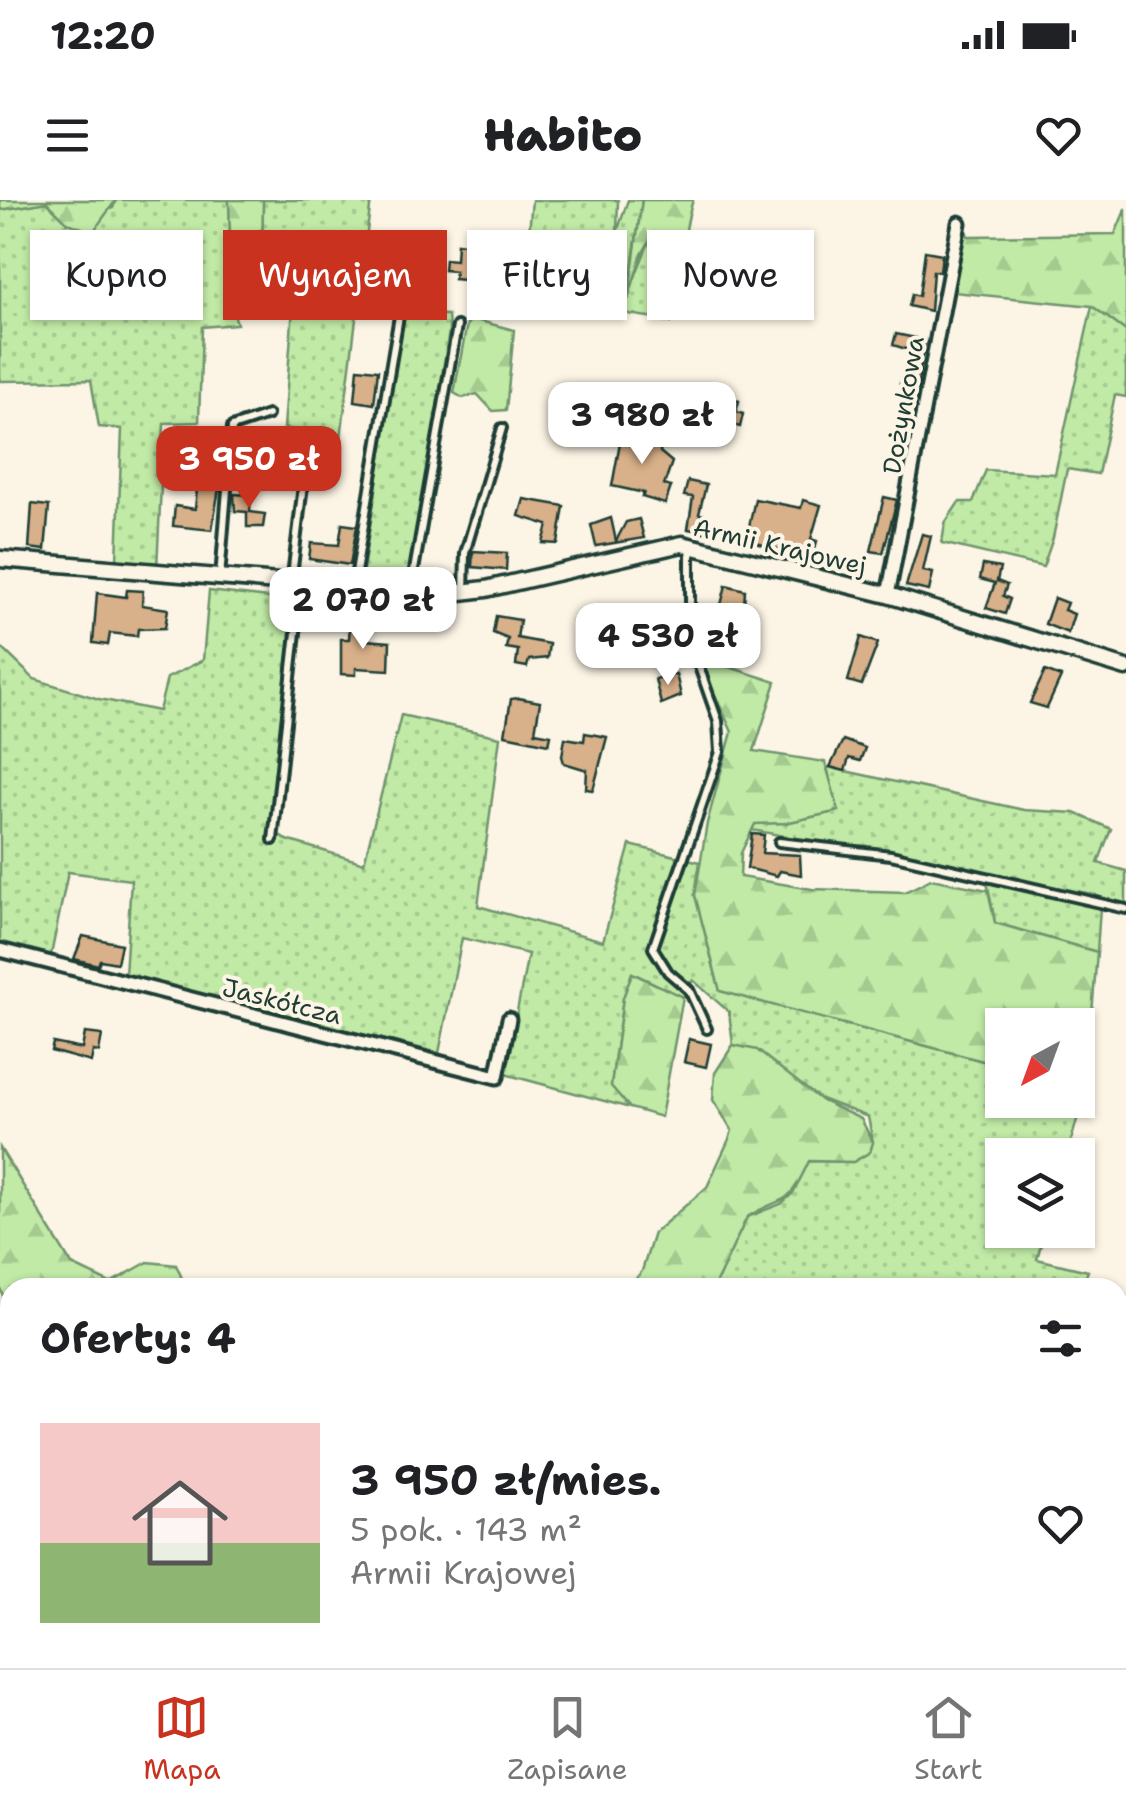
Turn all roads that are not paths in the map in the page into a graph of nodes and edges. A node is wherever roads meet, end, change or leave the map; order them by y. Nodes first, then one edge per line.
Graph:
1 (960, 223) dead end
2 (398, 320) edge
3 (457, 326) dead end
4 (268, 416) dead end
5 (502, 428) dead end
6 (308, 444) dead end
7 (696, 546) junction
8 (0, 559) edge
9 (220, 579) junction
10 (296, 586) junction
11 (353, 591) junction
12 (465, 593) junction
13 (888, 594) junction
14 (414, 595) junction
15 (1126, 668) edge
16 (273, 840) dead end
17 (780, 842) dead end
18 (1126, 909) edge
19 (0, 950) edge
20 (509, 1019) dead end
21 (707, 1028) dead end

1 - 13 street, Dożynkowa
2 - 11 lane
3 - 14 lane
4 - 9 lane
5 - 12 lane
6 - 10 lane
7 - 12 street, Armii Krajowej
7 - 13 street, Armii Krajowej
7 - 21 lane
8 - 9 street, Armii Krajowej
9 - 10 street, Armii Krajowej
10 - 11 street, Armii Krajowej
10 - 16 lane
11 - 14 street, Armii Krajowej
12 - 14 street, Armii Krajowej
13 - 15 street, Armii Krajowej
17 - 18 lane
19 - 20 street, Jaskółcza

